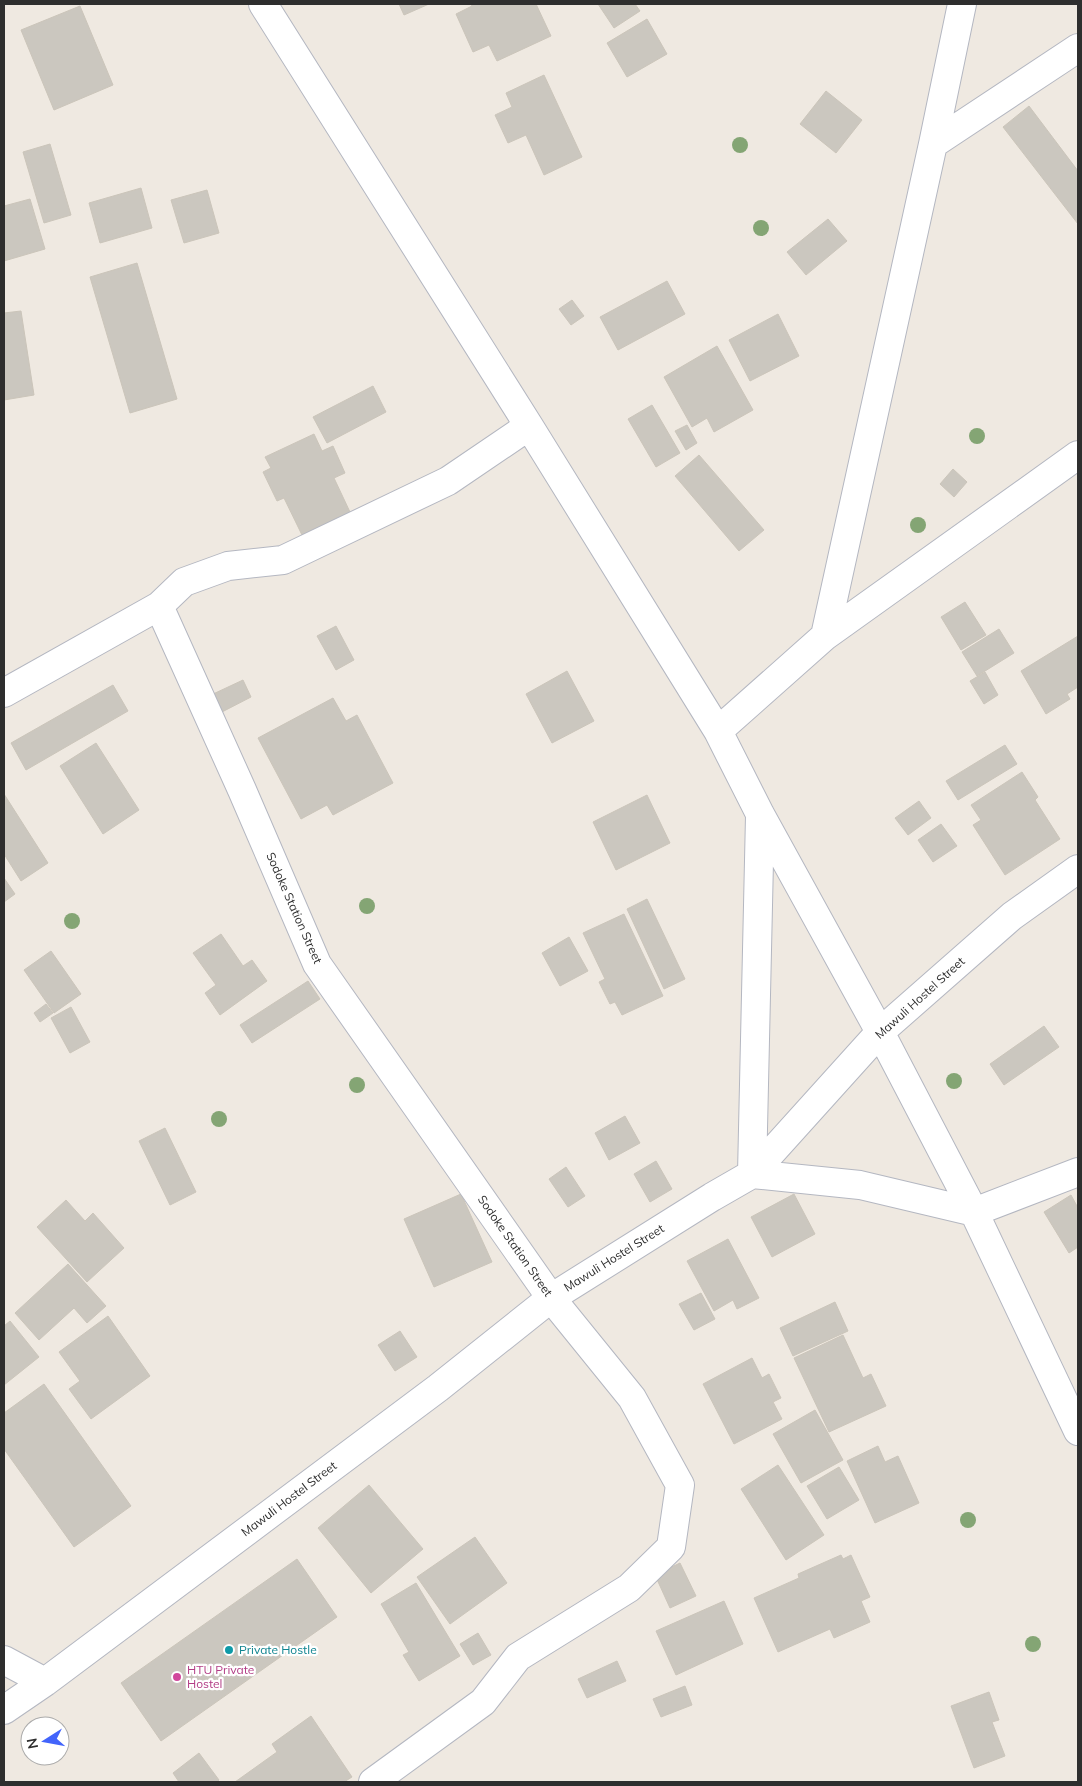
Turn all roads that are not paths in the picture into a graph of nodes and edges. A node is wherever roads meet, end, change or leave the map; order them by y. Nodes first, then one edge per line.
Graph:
1 (263, 4) edge
2 (962, 4) edge
3 (1078, 48) edge
4 (934, 144) junction
5 (529, 426) junction
6 (1078, 455) edge
7 (160, 606) junction
8 (824, 636) junction
9 (4, 693) edge
10 (718, 731) junction
11 (760, 814) junction
12 (1078, 869) edge
13 (880, 1032) junction
14 (1078, 1172) edge
15 (752, 1174) junction
16 (974, 1212) junction
17 (551, 1298) junction
18 (1078, 1431) edge
19 (4, 1660) edge
20 (45, 1682) junction
21 (4, 1710) edge
22 (373, 1782) edge

1 - 5 street
2 - 4 street
3 - 4 street
4 - 8 street
5 - 7 street
5 - 10 street
6 - 8 street
7 - 9 street
7 - 17 street, Sodoke Station Street
8 - 10 street
10 - 11 street
11 - 13 street
11 - 15 street
12 - 13 street, Mawuli Hostel Street
13 - 15 street, Mawuli Hostel Street
13 - 16 street
14 - 16 street
15 - 16 street
15 - 17 street, Mawuli Hostel Street
16 - 18 street
17 - 20 street, Mawuli Hostel Street
17 - 22 street, Sodoke Station Street
19 - 20 street
20 - 21 street, Mawuli Hostel Street

